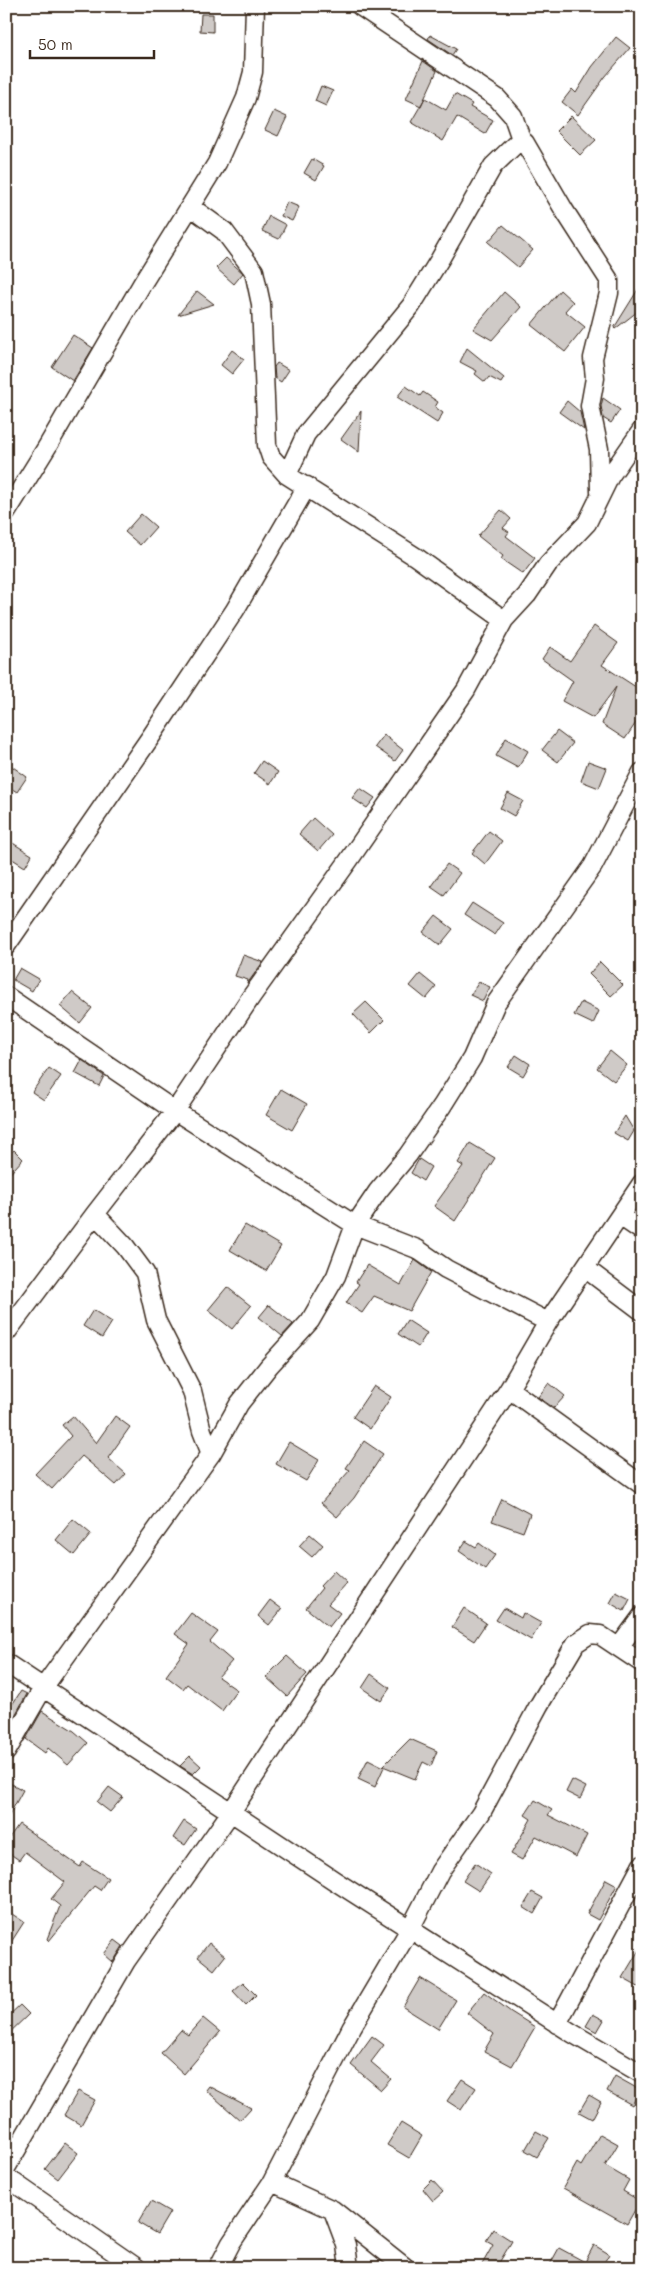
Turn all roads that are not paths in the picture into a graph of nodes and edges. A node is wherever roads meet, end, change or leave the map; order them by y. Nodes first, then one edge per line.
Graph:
1 (255, 6) edge
2 (360, 6) edge
3 (520, 140) junction
4 (191, 207) junction
5 (642, 430) edge
6 (287, 475) junction
7 (306, 486) junction
8 (600, 495) junction
9 (8, 506) edge
10 (504, 620) junction
11 (642, 772) edge
12 (6, 946) edge
13 (6, 996) edge
14 (175, 1111) junction
15 (642, 1184) edge
16 (95, 1214) junction
17 (620, 1216) junction
18 (355, 1225) junction
19 (642, 1231) edge
20 (585, 1268) junction
21 (642, 1311) edge
22 (548, 1322) junction
23 (6, 1334) edge
24 (509, 1389) junction
25 (211, 1454) junction
26 (642, 1485) edge
27 (642, 1616) edge
28 (619, 1647) junction
29 (6, 1663) edge
30 (642, 1663) edge
31 (43, 1688) junction
32 (6, 1752) edge
33 (231, 1812) junction
34 (642, 1865) edge
35 (410, 1929) junction
36 (557, 2024) junction
37 (642, 2074) edge
38 (6, 2168) edge
39 (6, 2177) edge
40 (272, 2182) junction
41 (333, 2210) junction
42 (137, 2268) edge
43 (218, 2268) edge
44 (349, 2268) edge
45 (406, 2268) edge

1 - 4 street
2 - 3 street
3 - 6 street
3 - 8 street
4 - 6 street
4 - 9 street
5 - 8 street
6 - 7 street
7 - 10 street
7 - 12 street
8 - 10 street
10 - 14 street
11 - 18 street
13 - 14 street
14 - 16 street
14 - 18 street
15 - 17 street
16 - 23 street
16 - 25 street
17 - 19 street
17 - 20 street
18 - 22 street
18 - 25 street
20 - 21 street
20 - 22 street
22 - 24 street
24 - 26 street
24 - 33 street
25 - 31 street
27 - 28 street
28 - 30 street
28 - 35 street
29 - 31 street
31 - 32 street
31 - 33 street
33 - 35 street
33 - 38 street
34 - 36 street
35 - 36 street
35 - 40 street
36 - 37 street
39 - 42 street
40 - 41 street
40 - 43 street
41 - 44 street
41 - 45 street

